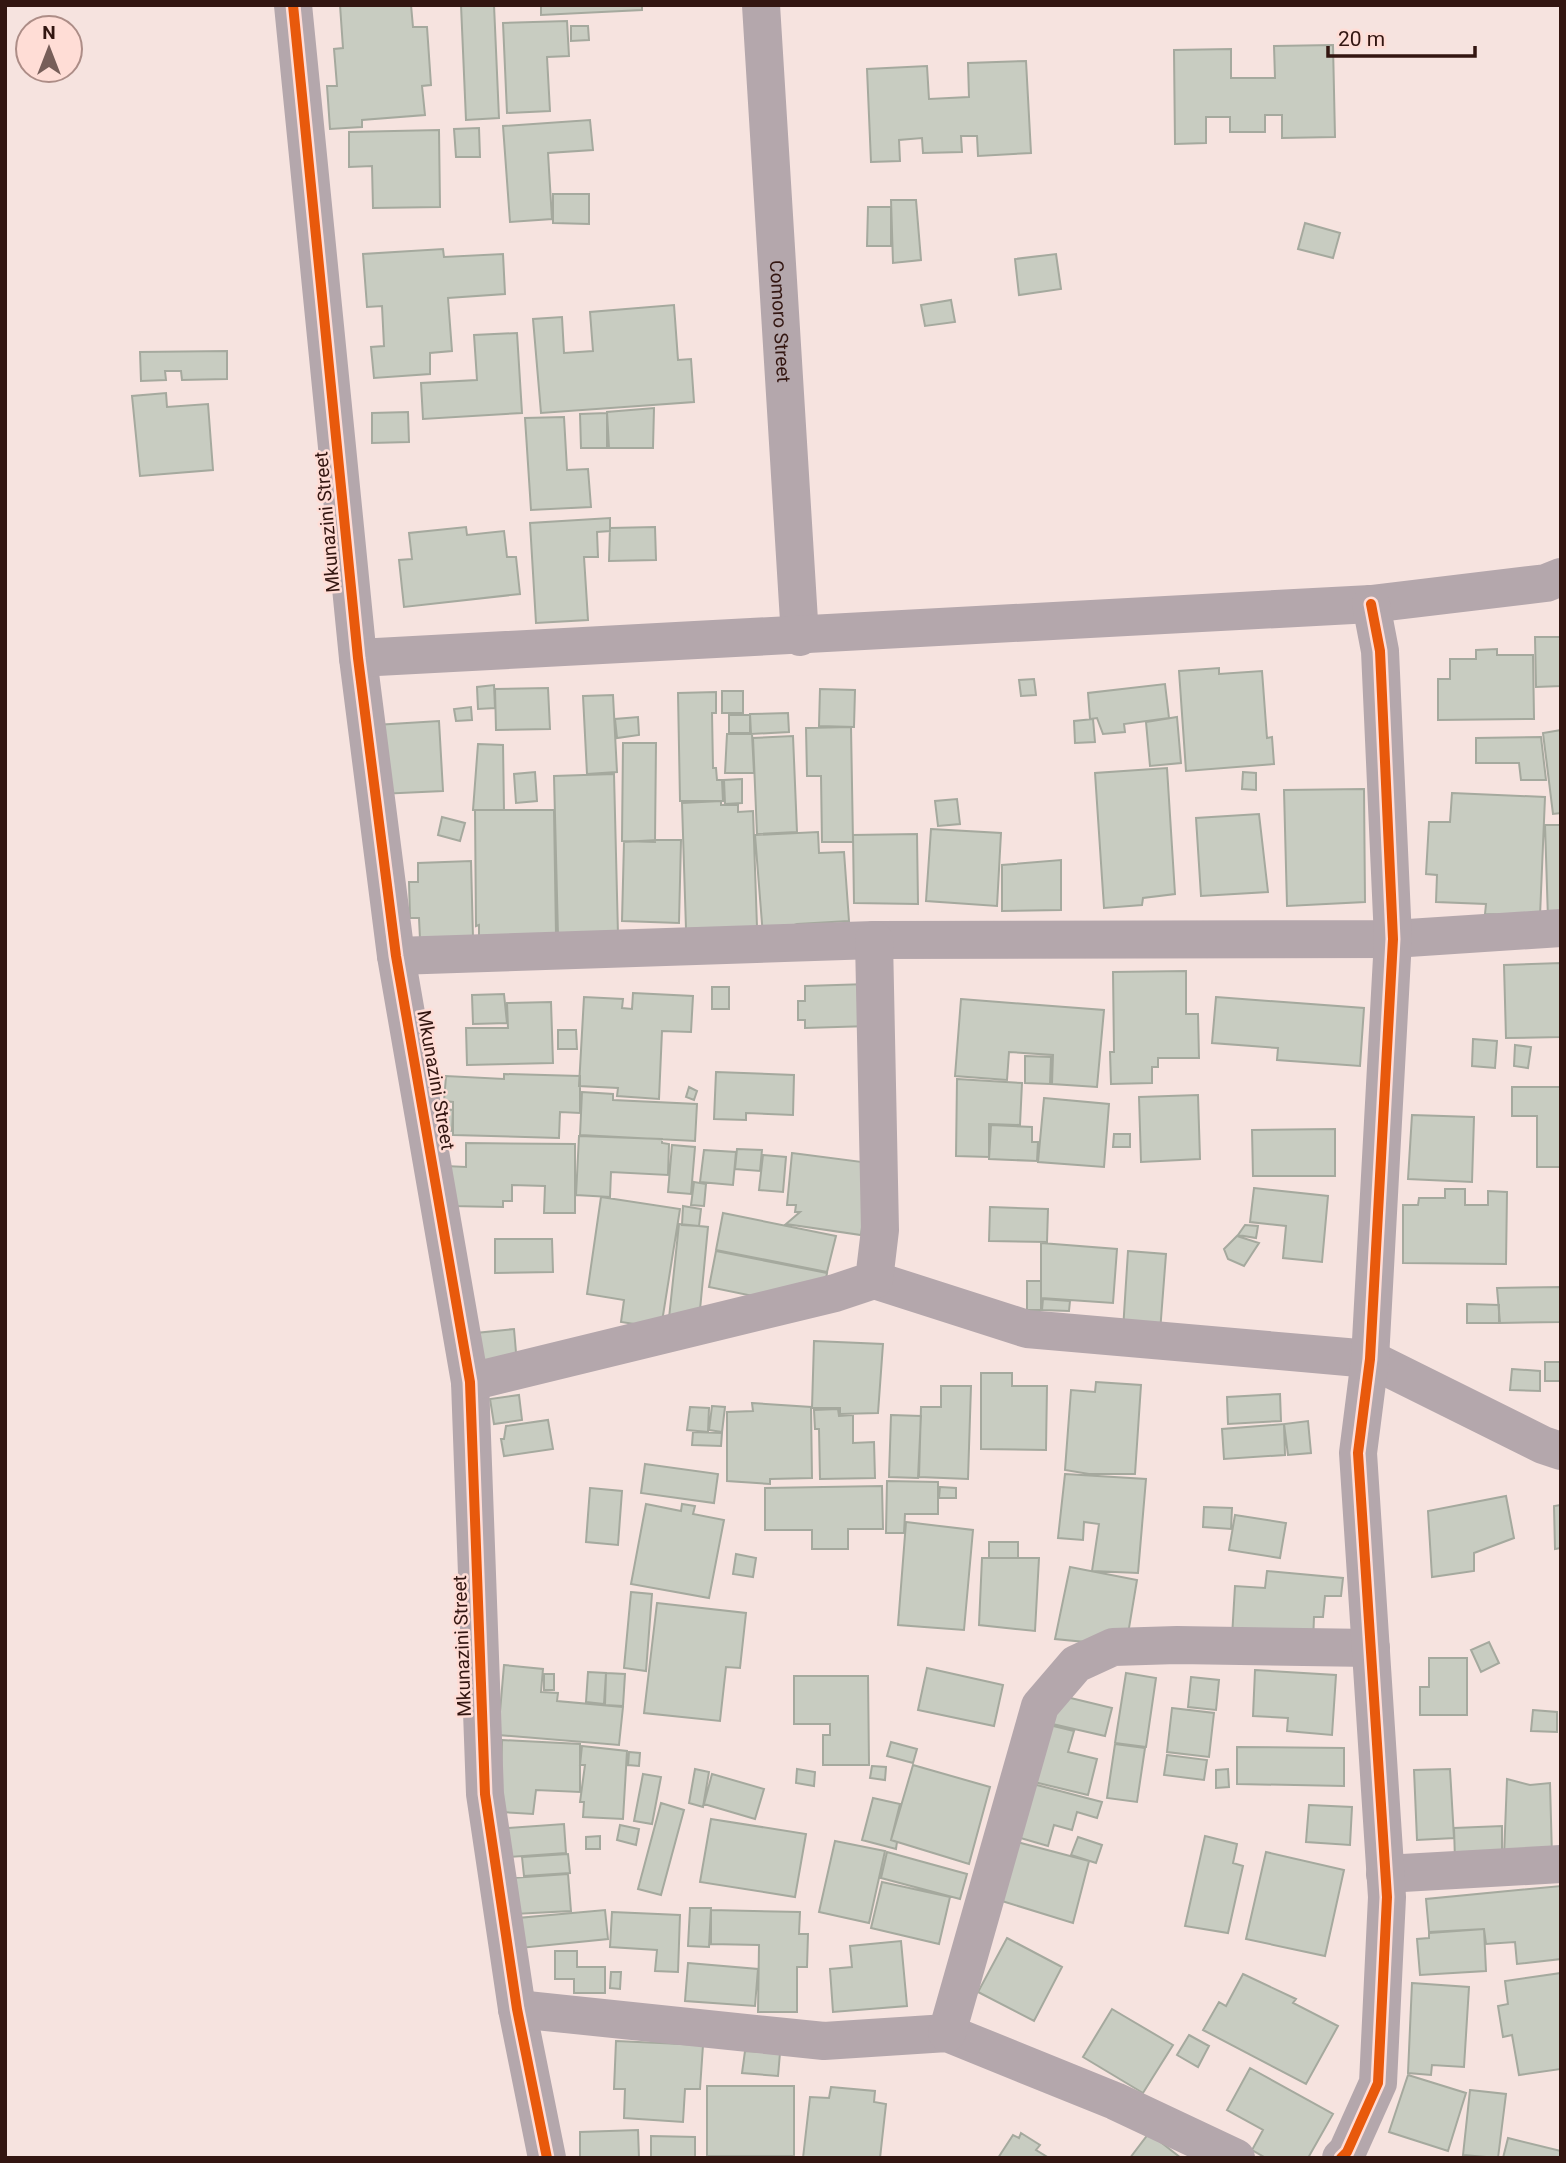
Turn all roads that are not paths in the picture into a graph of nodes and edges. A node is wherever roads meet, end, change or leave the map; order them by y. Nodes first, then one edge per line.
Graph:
1 (293, 5) edge
2 (761, 5) edge
3 (1561, 577) edge
4 (1371, 604) junction
5 (800, 637) junction
6 (358, 658) junction
7 (1561, 928) edge
8 (1393, 939) junction
9 (874, 940) junction
10 (396, 956) junction
11 (874, 1280) junction
12 (1370, 1359) junction
13 (470, 1382) junction
14 (1561, 1451) edge
15 (1371, 1648) junction
16 (1561, 1864) edge
17 (1385, 1874) junction
18 (517, 2008) junction
19 (947, 2033) junction
20 (1354, 2156) edge
21 (547, 2158) edge
22 (1236, 2158) edge

1 - 6 street, Mkunazini Street
2 - 5 street, Comoro Street
3 - 4 street
4 - 5 street
4 - 8 street
5 - 6 street
6 - 10 street, Mkunazini Street
7 - 8 street
8 - 9 street
8 - 12 street
9 - 10 street
9 - 11 street
10 - 13 street, Mkunazini Street
11 - 12 street
11 - 13 street
12 - 14 street
12 - 15 street
13 - 18 street, Mkunazini Street
15 - 17 street
15 - 19 street
16 - 17 street
17 - 20 street
18 - 19 street
18 - 21 street, Mkunazini Street
19 - 22 street

